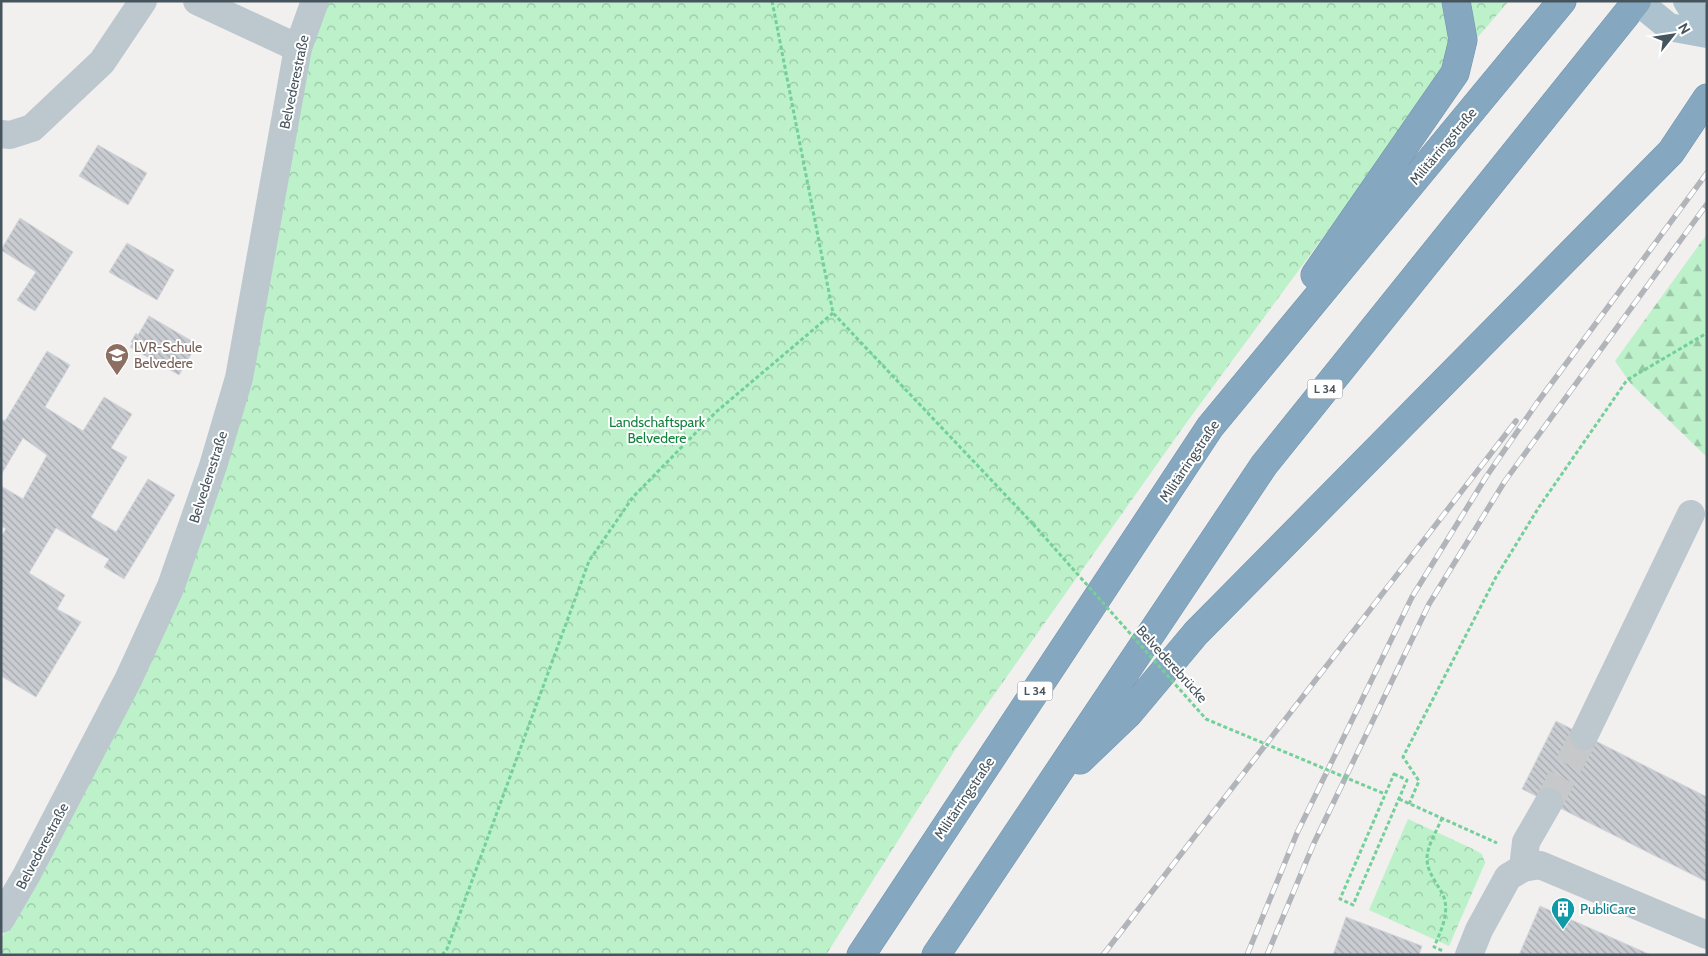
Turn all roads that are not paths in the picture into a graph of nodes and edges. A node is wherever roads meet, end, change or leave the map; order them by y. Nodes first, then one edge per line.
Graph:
1 (143, 1) edge
2 (197, 1) edge
3 (314, 1) edge
4 (1456, 1) edge
5 (1562, 1) edge
6 (1637, 1) edge
7 (1687, 1) edge
8 (1707, 33) edge
9 (298, 48) junction
10 (1707, 98) edge
11 (1, 134) edge
12 (1210, 428) junction
13 (1691, 514) dead end
14 (1584, 736) tunnel mouth
15 (1041, 797) junction
16 (1548, 802) tunnel mouth
17 (1523, 868) junction
18 (5, 904) edge
19 (1707, 935) edge
20 (861, 955) edge
21 (936, 955) edge
22 (1469, 955) edge

1 - 11 street
2 - 9 street
3 - 9 street, Belvederestraße
4 - 12 highway, L 34
5 - 12 highway, Militärringstraße / L 34
6 - 8 main road
6 - 15 highway, L 34
7 - 8 main road
9 - 18 street, Belvederestraße
10 - 15 highway, L 34
12 - 20 highway, Militärringstraße / L 34
13 - 14 street
15 - 21 highway, L 34
16 - 17 street
17 - 19 street
17 - 22 street

